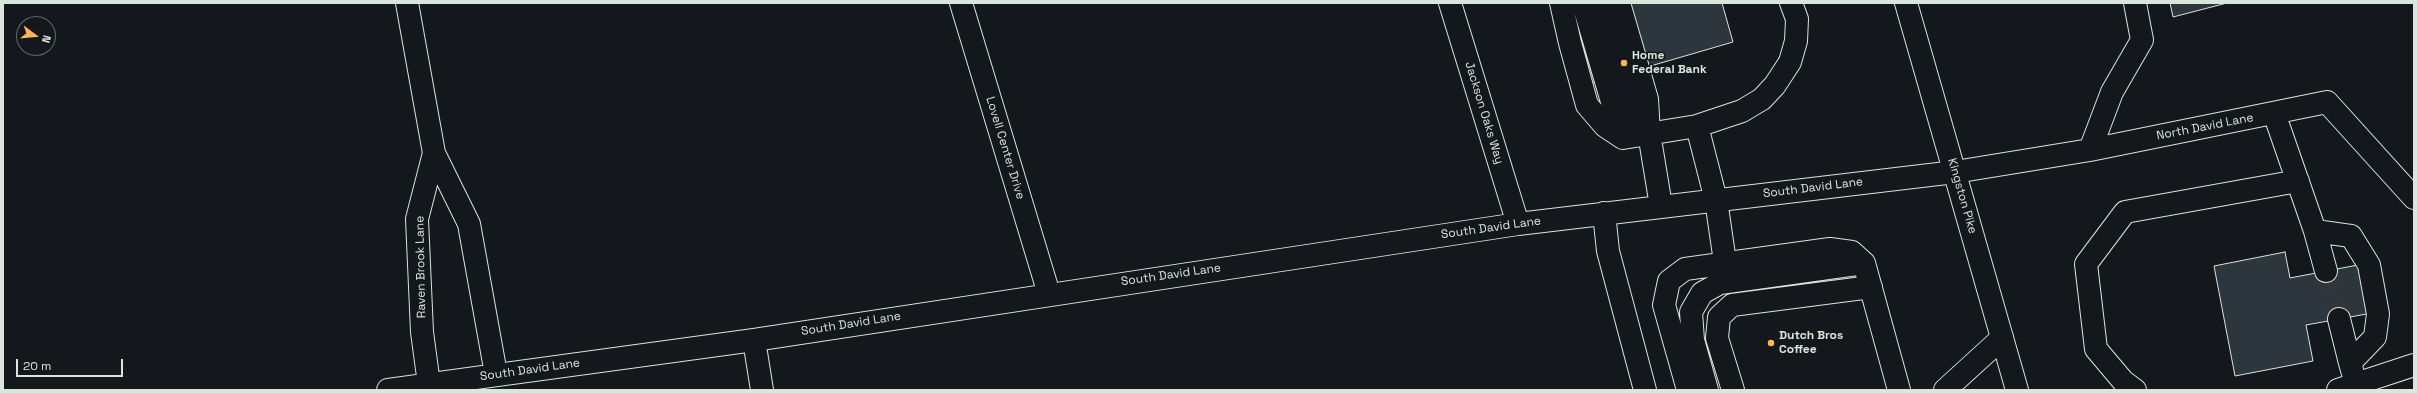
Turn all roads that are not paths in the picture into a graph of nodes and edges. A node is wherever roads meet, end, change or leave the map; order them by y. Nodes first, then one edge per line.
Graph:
1 (407, 3) edge
2 (961, 3) edge
3 (1450, 3) edge
4 (1561, 3) edge
5 (1583, 3) edge
6 (1602, 3) edge
7 (1619, 3) edge
8 (1791, 3) edge
9 (1906, 3) edge
10 (2135, 3) edge
11 (2274, 113) junction
12 (1697, 126) junction
13 (1649, 133) junction
14 (2090, 150) junction
15 (434, 153) junction
16 (1955, 172) junction
17 (2298, 181) junction
18 (2414, 198) edge
19 (1716, 200) junction
20 (1661, 206) junction
21 (1604, 213) junction
22 (1518, 224) junction
23 (2315, 232) junction
24 (1725, 262) junction
25 (1864, 264) junction
26 (2326, 271) tunnel mouth
27 (1871, 287) junction
28 (1049, 294) junction
29 (2339, 319) tunnel mouth
30 (2002, 338) junction
31 (754, 340) junction
32 (2350, 363) junction
33 (2414, 365) edge
34 (496, 374) junction
35 (429, 384) junction
36 (2347, 387) edge
37 (388, 390) edge
38 (762, 390) edge
39 (1645, 390) edge
40 (1688, 390) edge
41 (1707, 390) edge
42 (1733, 390) edge
43 (1899, 390) edge
44 (1945, 390) edge
45 (2017, 390) edge
46 (2135, 390) edge

1 - 15 street, Raven Brook Lane
2 - 28 street, Lovell Center Drive
3 - 22 street, Jackson Oaks Way
4 - 13 street
5 - 13 street
6 - 13 street
7 - 13 street
8 - 12 street
9 - 16 street, Kingston Pike
10 - 14 street
11 - 14 street, North David Lane
11 - 17 street
11 - 18 street, North David Lane
12 - 13 street
12 - 19 street
13 - 20 street
14 - 16 street, North David Lane
15 - 34 street, Raven Brook Lane
15 - 35 street, Raven Brook Lane
16 - 19 street, South David Lane
16 - 30 street, Kingston Pike
17 - 23 street
17 - 46 street
19 - 20 street, South David Lane
19 - 24 street
20 - 21 street, South David Lane
21 - 22 street, South David Lane
21 - 39 street
22 - 28 street, South David Lane
23 - 26 street
23 - 32 street
24 - 25 street
24 - 40 street
25 - 27 street
25 - 41 street
27 - 42 street
27 - 43 street
28 - 31 street, South David Lane
29 - 32 street
30 - 44 street
30 - 45 street, Kingston Pike
31 - 34 street, South David Lane
31 - 38 street
32 - 36 street
33 - 36 street
34 - 35 street, South David Lane
35 - 37 street, South David Lane

